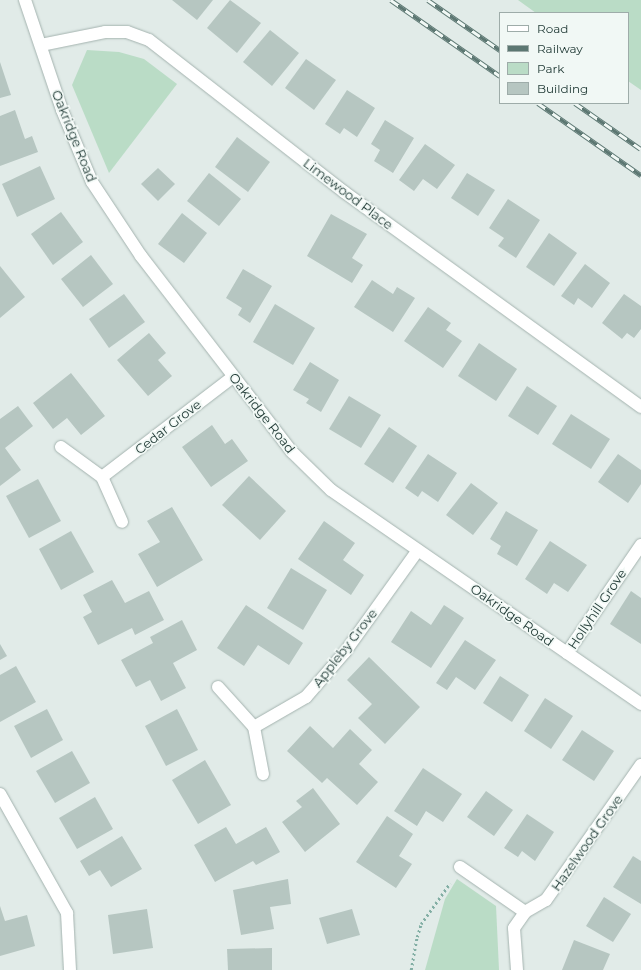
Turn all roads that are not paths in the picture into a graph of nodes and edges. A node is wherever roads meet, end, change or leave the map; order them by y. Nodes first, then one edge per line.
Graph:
1 (24, 0) edge
2 (41, 45) junction
3 (233, 377) junction
4 (641, 407) edge
5 (61, 447) dead end
6 (102, 477) junction
7 (122, 522) dead end
8 (641, 545) edge
9 (418, 550) junction
10 (567, 653) junction
11 (218, 687) dead end
12 (641, 704) edge
13 (254, 727) junction
14 (641, 765) edge
15 (263, 774) dead end
16 (0, 794) edge
17 (460, 868) road end
18 (525, 912) junction
19 (70, 970) edge
20 (517, 970) edge

1 - 2 street, Oakridge Road
2 - 3 street, Oakridge Road
2 - 4 street, Limewood Place
3 - 6 street, Cedar Grove
3 - 9 street, Oakridge Road
5 - 6 street
6 - 7 street
8 - 10 street, Hollyhill Grove
9 - 10 street, Oakridge Road
9 - 13 street, Appleby Grove
10 - 12 street, Oakridge Road
11 - 13 street
13 - 15 street
14 - 18 street, Hazelwood Grove
16 - 19 street
17 - 18 street
18 - 20 street, Hazelwood Grove

